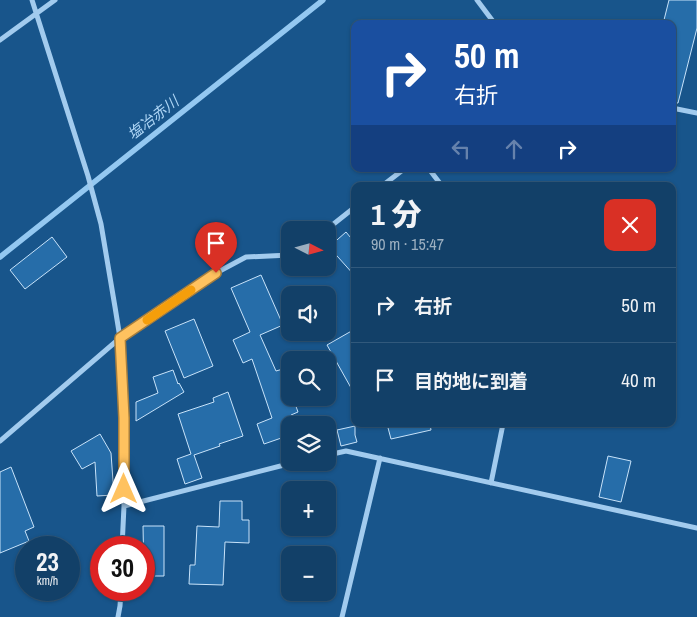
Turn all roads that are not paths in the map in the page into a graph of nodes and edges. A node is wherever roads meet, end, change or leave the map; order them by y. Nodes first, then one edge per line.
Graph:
1 (32, 0) edge
2 (55, 0) edge
3 (477, 0) edge
4 (36, 14) junction
5 (492, 20) edge
6 (0, 40) edge
7 (676, 109) edge
8 (697, 113) edge
9 (400, 172) edge
10 (431, 172) edge
11 (387, 182) edge
12 (439, 182) edge
13 (351, 210) edge
14 (336, 222) edge
15 (281, 255) edge
16 (120, 338) junction
17 (502, 427) edge
18 (0, 441) edge
19 (336, 453) edge
20 (380, 458) junction
21 (281, 466) edge
22 (491, 482) junction
23 (124, 506) junction
24 (697, 528) edge
25 (123, 536) edge
26 (120, 601) edge
27 (118, 617) edge
28 (342, 617) edge

1 - 4 street
2 - 4 street
3 - 5 street
4 - 6 street
4 - 16 street
7 - 8 street
9 - 11 street
10 - 12 street
13 - 14 street
15 - 16 street
16 - 18 street
16 - 23 street
17 - 22 street
19 - 20 street
20 - 22 street
20 - 28 street
21 - 23 street
22 - 24 street
23 - 25 street
26 - 27 street

